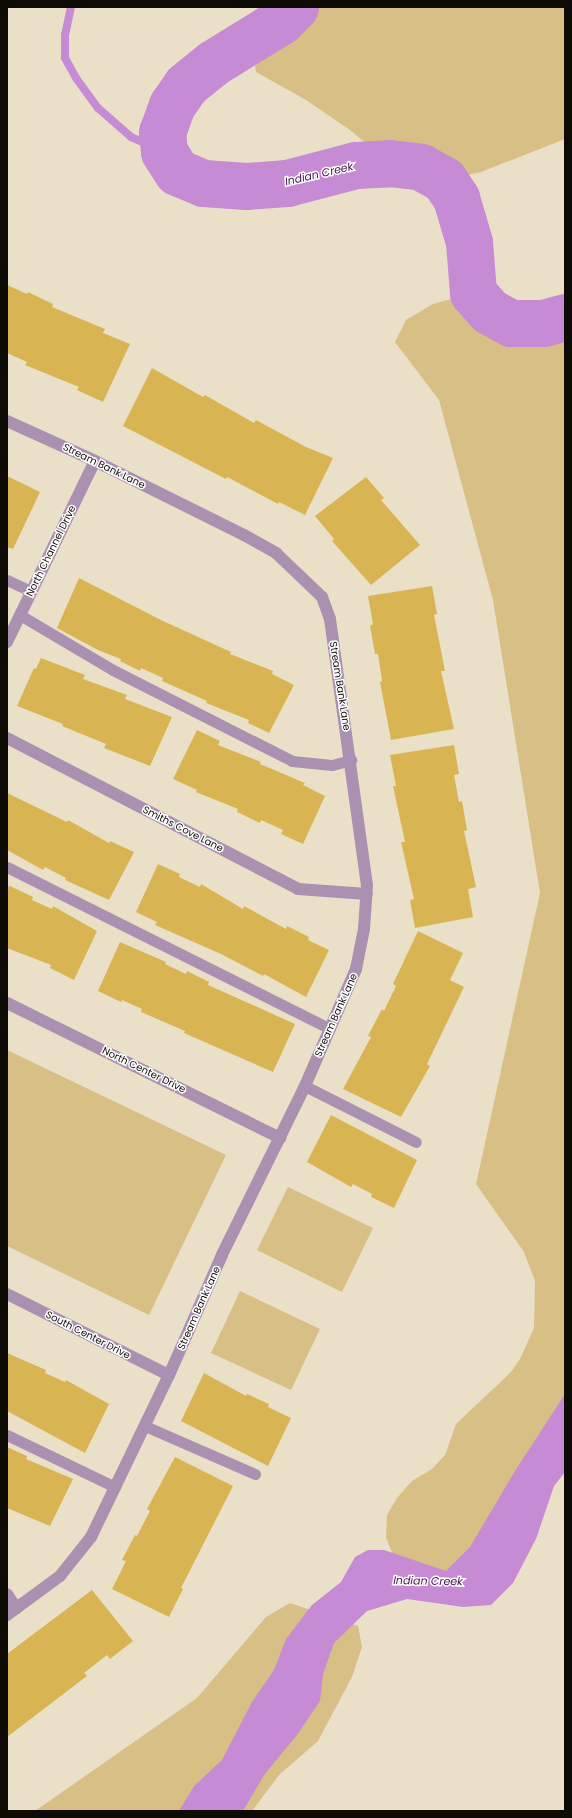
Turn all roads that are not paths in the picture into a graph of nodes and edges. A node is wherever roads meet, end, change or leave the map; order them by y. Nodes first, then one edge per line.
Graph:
1 (7, 414) edge
2 (7, 421) edge
3 (31, 431) junction
4 (95, 461) junction
5 (7, 580) edge
6 (31, 591) junction
7 (20, 615) junction
8 (7, 642) edge
9 (7, 738) edge
10 (351, 760) junction
11 (7, 867) edge
12 (367, 894) junction
13 (7, 1003) edge
14 (330, 1029) junction
15 (305, 1086) junction
16 (280, 1138) junction
17 (416, 1142) dead end
18 (7, 1294) edge
19 (169, 1375) junction
20 (145, 1426) junction
21 (7, 1435) edge
22 (255, 1474) dead end
23 (116, 1487) junction
24 (7, 1594) edge
25 (12, 1611) edge

1 - 3 street, Stream Bank Lane
2 - 3 street, Stream Bank Lane
3 - 4 street, Stream Bank Lane
4 - 6 street, North Channel Drive
4 - 10 street, Stream Bank Lane
5 - 6 lane
6 - 7 street, North Channel Drive
7 - 8 street, North Channel Drive
7 - 10 lane
9 - 12 street, Smiths Cove Lane
10 - 12 street, Stream Bank Lane
11 - 14 lane
12 - 14 street, Stream Bank Lane
13 - 16 street, North Center Drive
14 - 15 street, Stream Bank Lane
15 - 16 street, Stream Bank Lane
15 - 17 lane
16 - 19 street, Stream Bank Lane
18 - 19 street, South Center Drive
19 - 20 street, Stream Bank Lane
20 - 22 lane
20 - 23 street, Stream Bank Lane
21 - 23 lane
23 - 25 street, Stream Bank Lane
24 - 25 street

